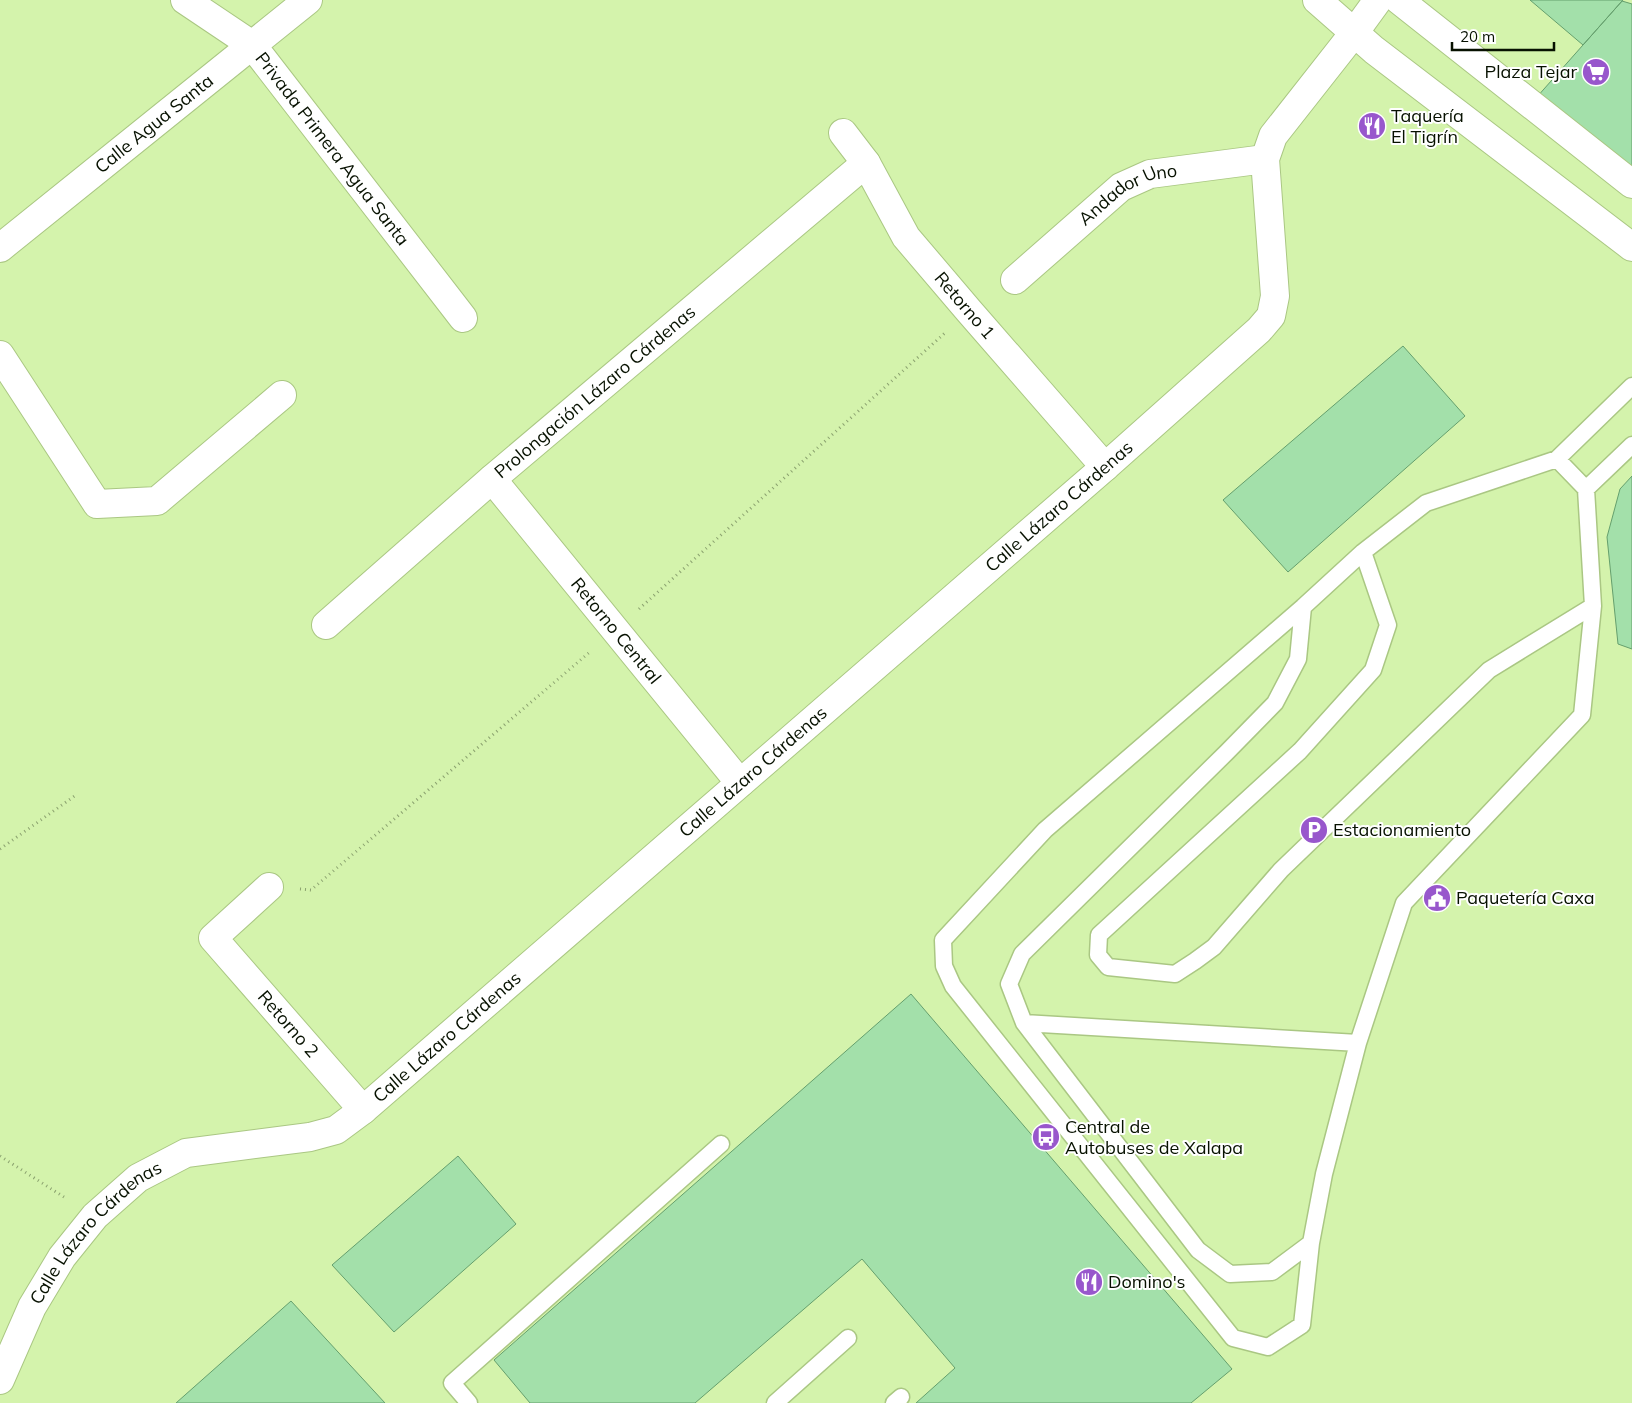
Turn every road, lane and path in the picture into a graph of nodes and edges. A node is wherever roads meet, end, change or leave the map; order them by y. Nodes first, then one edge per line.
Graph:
1 (185, 0) edge
2 (308, 0) edge
3 (1317, 0) edge
4 (1378, 0) edge
5 (1399, 0) edge
6 (1354, 33) junction
7 (252, 45) junction
8 (843, 133) dead end
9 (1265, 160) junction
10 (866, 163) junction
11 (1632, 184) edge
12 (1632, 247) edge
13 (0, 248) edge
14 (1015, 280) dead end
15 (463, 318) dead end
16 (0, 355) edge
17 (1632, 386) edge
18 (282, 395) dead end
19 (1632, 445) edge
20 (1557, 459) junction
21 (1105, 467) junction
22 (492, 479) junction
23 (1586, 489) junction
24 (1363, 552) junction
25 (1593, 606) junction
26 (1303, 607) junction
27 (326, 625) dead end
28 (740, 783) junction
29 (76, 795) dead end
30 (0, 849) edge
31 (269, 887) dead end
32 (1024, 1023) junction
33 (1358, 1043) junction
34 (363, 1110) junction
35 (722, 1144) dead end
36 (0, 1156) edge
37 (96, 1216) junction
38 (1311, 1243) junction
39 (848, 1338) dead end
40 (0, 1380) edge
41 (469, 1403) edge
42 (775, 1403) edge

1 - 7 street, Privada Primera Agua Santa
2 - 7 street, Calle Agua Santa
3 - 6 street
4 - 6 street, Calle Lázaro Cárdenas
5 - 11 street
6 - 9 street, Calle Lázaro Cárdenas
6 - 12 street
7 - 13 street, Calle Agua Santa
7 - 15 street, Privada Primera Agua Santa
8 - 10 street, Retorno 1
9 - 14 street, Andador Uno
9 - 21 street, Calle Lázaro Cárdenas
10 - 21 street, Retorno 1
10 - 22 street, Prolongación Lázaro Cárdenas
16 - 18 street
17 - 20 lane
19 - 23 lane
20 - 23 lane
20 - 24 lane
21 - 28 street, Calle Lázaro Cárdenas
22 - 27 street, Prolongación Lázaro Cárdenas
22 - 28 street, Retorno Central
23 - 25 lane
24 - 25 lane
24 - 26 lane
25 - 33 lane
26 - 32 lane
26 - 38 lane
28 - 34 street, Calle Lázaro Cárdenas
29 - 30 path
31 - 34 street, Retorno 2
32 - 33 lane
32 - 38 lane
33 - 38 lane
34 - 37 street, Calle Lázaro Cárdenas
35 - 41 lane
36 - 37 path
37 - 40 street, Calle Lázaro Cárdenas
39 - 42 lane

